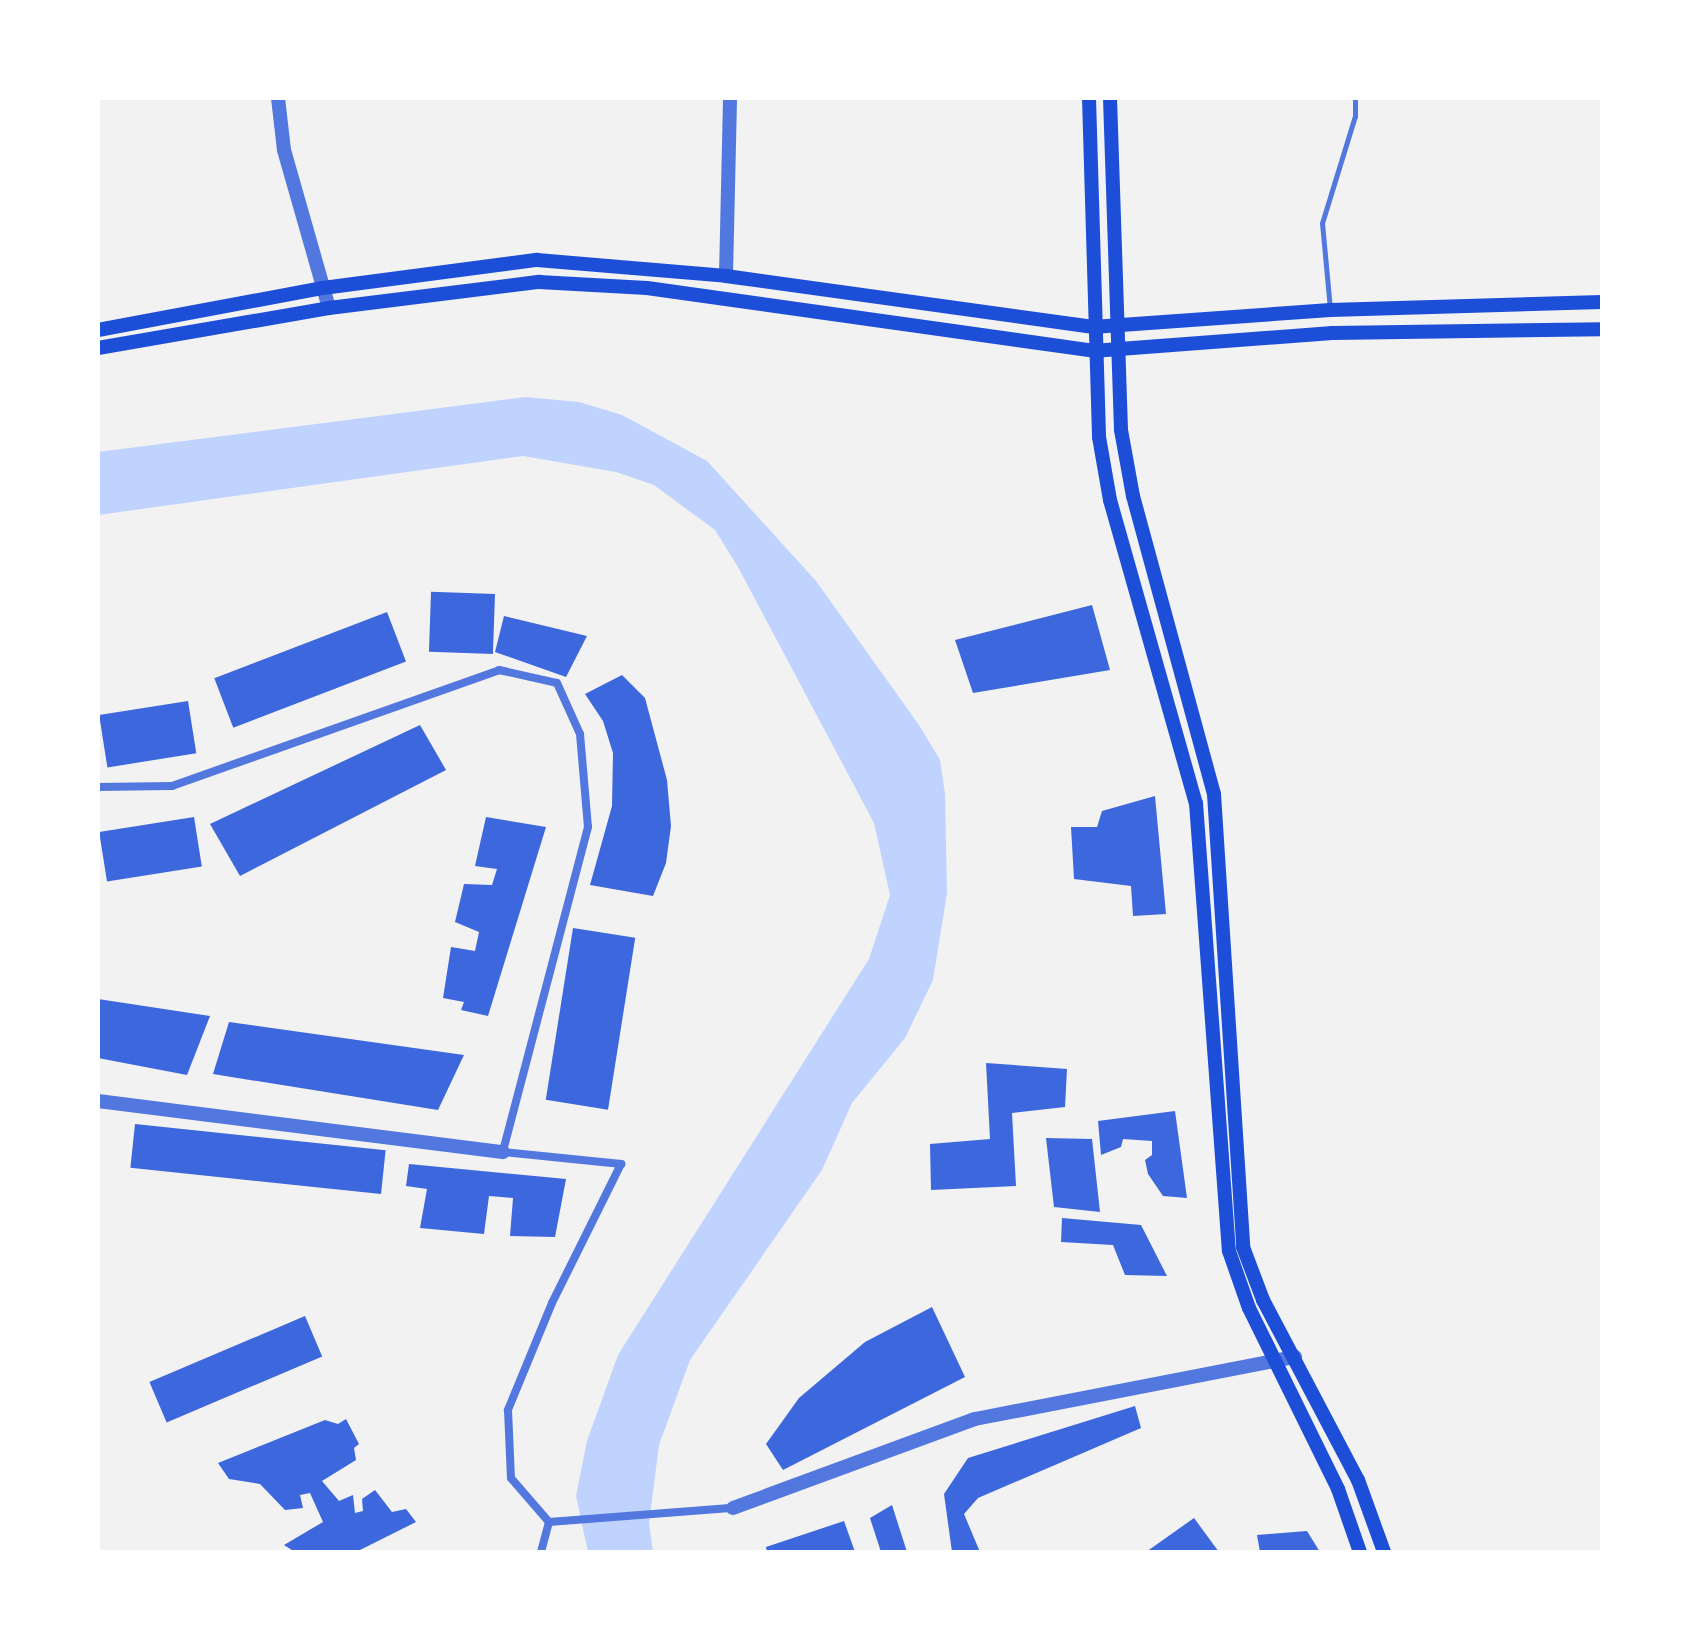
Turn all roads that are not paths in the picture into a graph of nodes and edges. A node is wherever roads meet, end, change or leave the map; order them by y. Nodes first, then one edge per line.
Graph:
1 (278, 98) edge
2 (730, 98) edge
3 (1089, 98) edge
4 (1110, 98) edge
5 (1355, 98) edge
6 (726, 276) junction
7 (323, 288) junction
8 (1602, 302) edge
9 (329, 308) junction
10 (1330, 310) junction
11 (1115, 326) junction
12 (1093, 327) junction
13 (1602, 329) edge
14 (98, 330) edge
15 (98, 348) edge
16 (1116, 350) junction
17 (1093, 351) junction
18 (98, 787) edge
19 (98, 1101) edge
20 (503, 1152) junction
21 (1295, 1357) junction
22 (1277, 1361) junction
23 (733, 1508) joint
24 (549, 1522) junction
25 (541, 1552) edge
26 (1360, 1552) edge
27 (1384, 1552) edge

1 - 7 street
2 - 6 street
3 - 12 main road
4 - 11 main road
5 - 10 lane
6 - 7 main road
6 - 12 main road
7 - 9 street
7 - 14 main road
8 - 10 main road
9 - 15 main road
9 - 17 main road
10 - 11 main road
11 - 12 main road
11 - 16 main road
12 - 17 main road
13 - 16 main road
16 - 17 main road
16 - 21 main road
17 - 22 main road
18 - 20 street
19 - 20 street
20 - 24 street
21 - 22 street
21 - 27 main road
22 - 23 street
22 - 26 main road
23 - 24 street
24 - 25 street

